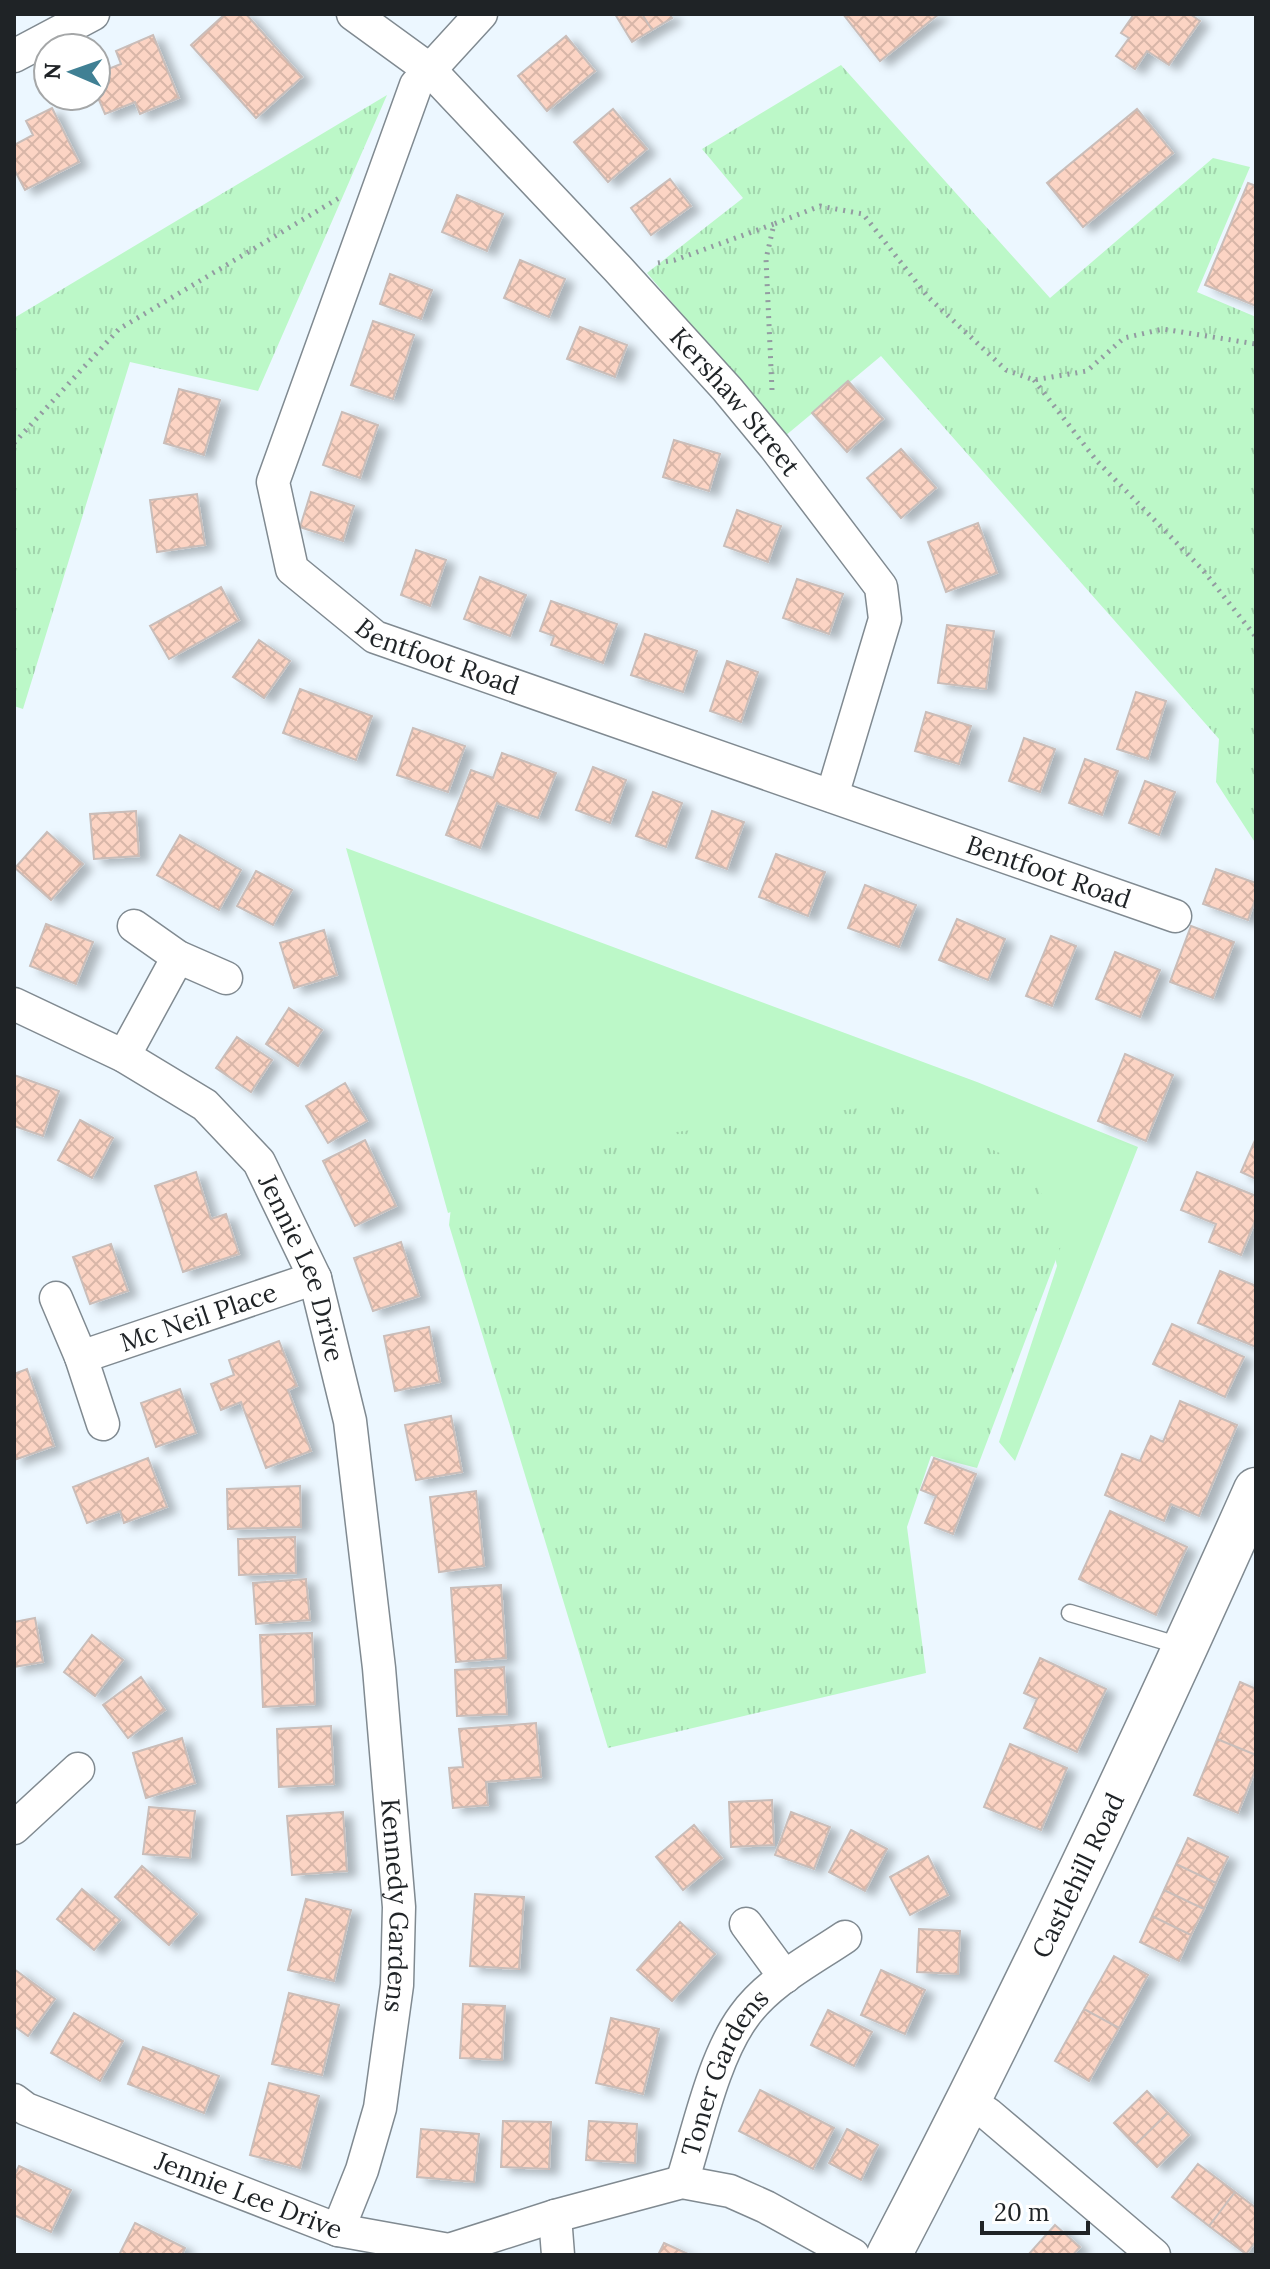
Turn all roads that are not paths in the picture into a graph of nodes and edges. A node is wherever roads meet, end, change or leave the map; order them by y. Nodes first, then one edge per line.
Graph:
1 (93, 14) edge
2 (353, 14) edge
3 (481, 14) edge
4 (14, 56) edge
5 (430, 70) junction
6 (832, 796) junction
7 (1175, 916) dead end
8 (134, 926) dead end
9 (178, 957) junction
10 (226, 978) dead end
11 (14, 1004) edge
12 (124, 1056) junction
13 (315, 1278) junction
14 (56, 1298) dead end
15 (81, 1357) junction
16 (103, 1424) dead end
17 (1256, 1490) edge
18 (1070, 1613) dead end
19 (1186, 1648) junction
20 (379, 1668) joint
21 (78, 1769) dead end
22 (14, 1828) edge
23 (746, 1924) dead end
24 (845, 1937) dead end
25 (785, 1977) junction
26 (14, 2100) edge
27 (969, 2102) junction
28 (682, 2182) junction
29 (555, 2216) junction
30 (338, 2230) junction
31 (558, 2255) edge
32 (853, 2255) edge
33 (889, 2255) edge
34 (1154, 2255) edge

1 - 4 street
2 - 5 street, Kershaw Street
3 - 5 street, Bentfoot Road
5 - 6 street, Kershaw Street
5 - 6 street, Bentfoot Road
6 - 7 street, Bentfoot Road
8 - 9 street
9 - 10 street
9 - 12 street
11 - 12 street, Jennie Lee Drive
12 - 13 street, Jennie Lee Drive
13 - 15 street, Mc Neil Place
13 - 20 street, Jennie Lee Drive
14 - 15 street
15 - 16 street
17 - 19 main road, Castlehill Road
18 - 19 lane
19 - 27 main road, Castlehill Road
20 - 30 street, Kennedy Gardens
21 - 22 street
23 - 25 street, Toner Gardens
24 - 25 street, Toner Gardens
25 - 28 street, Toner Gardens
26 - 30 street, Jennie Lee Drive
27 - 33 main road, Castlehill Road
27 - 34 street
28 - 29 street, Jennie Lee Drive
28 - 32 street, Jennie Lee Drive
29 - 30 street, Jennie Lee Drive
29 - 31 street

